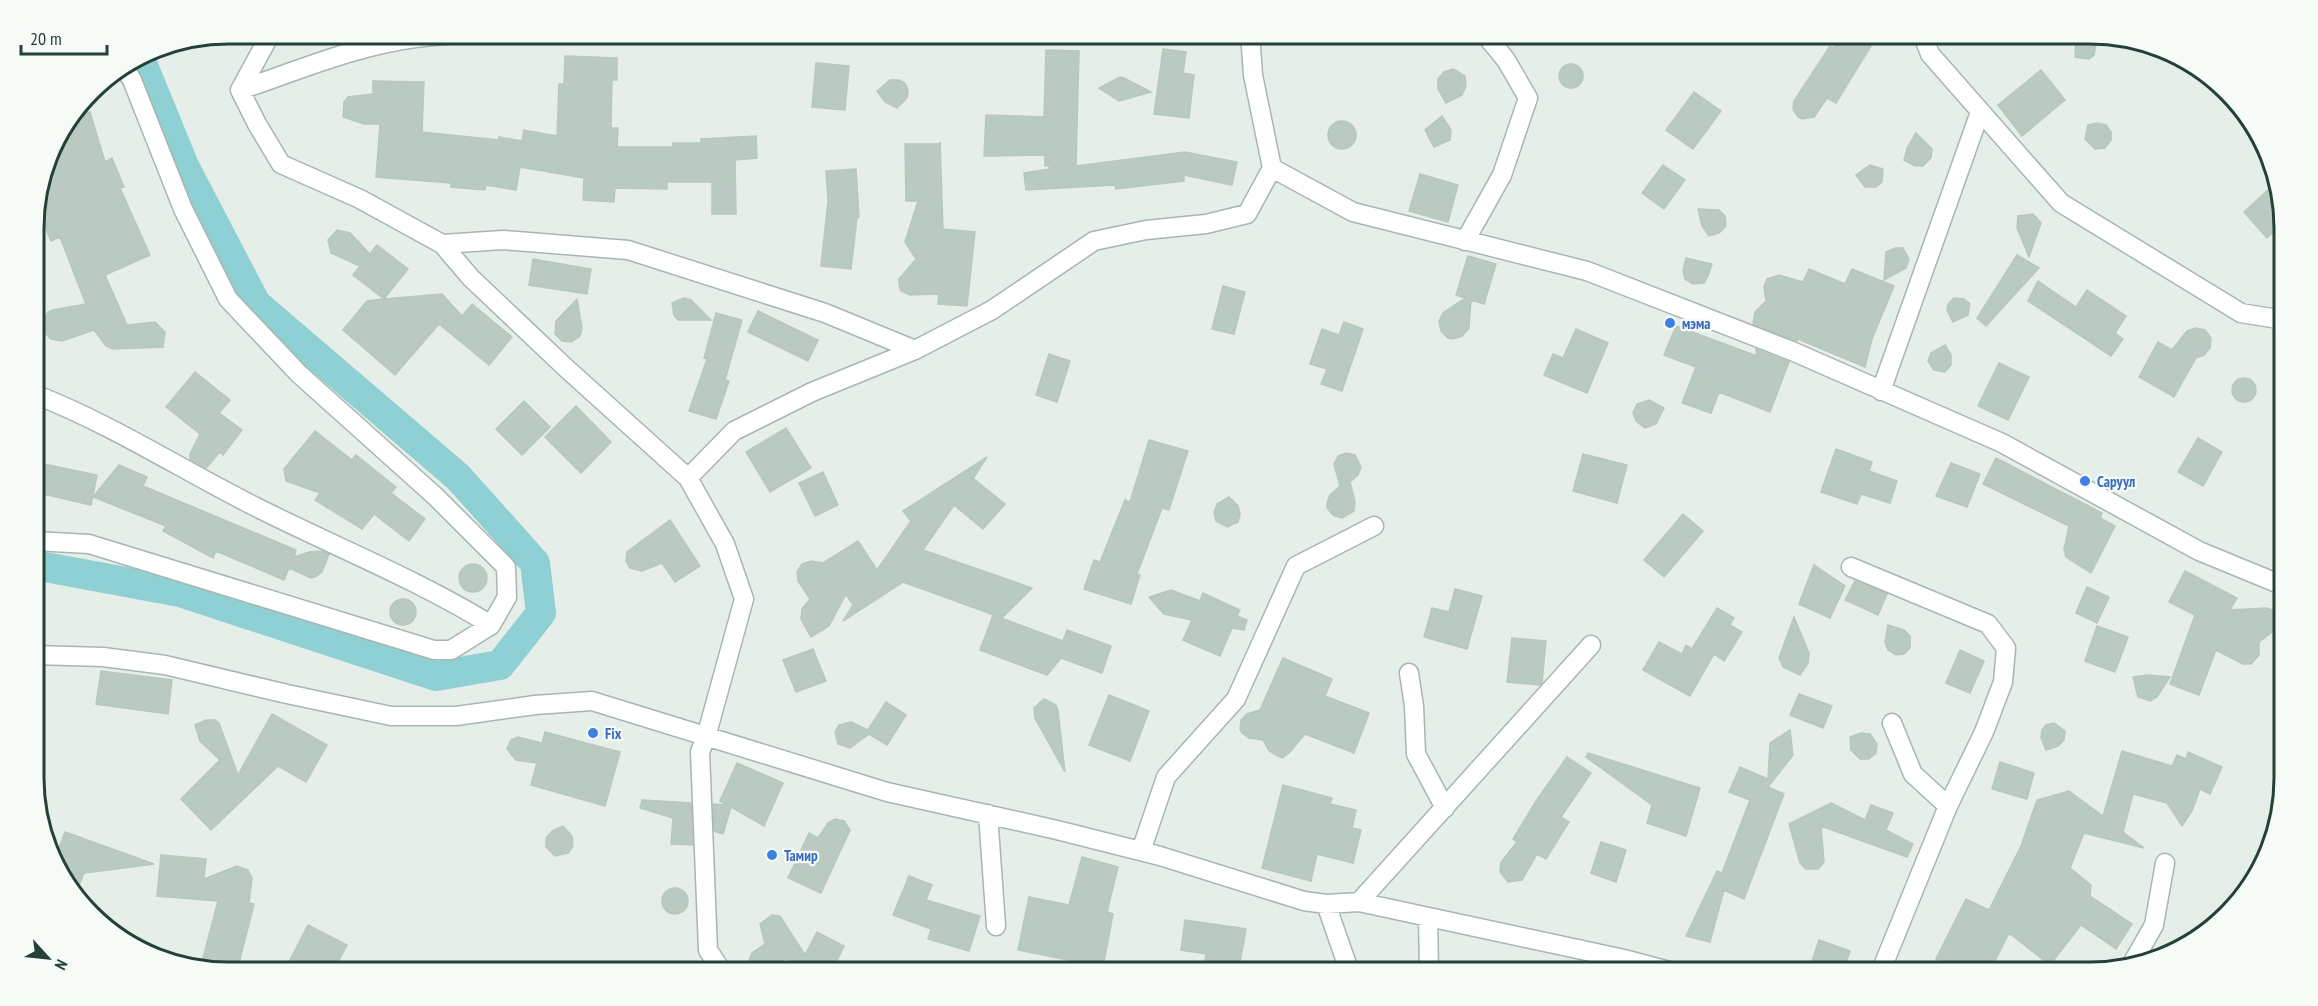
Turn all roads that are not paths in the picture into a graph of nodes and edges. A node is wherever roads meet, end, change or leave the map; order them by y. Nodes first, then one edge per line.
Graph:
1 (265, 44) edge
2 (388, 44) edge
3 (1251, 44) edge
4 (1493, 44) edge
5 (1926, 44) edge
6 (127, 73) edge
7 (240, 90) junction
8 (1980, 112) junction
9 (1272, 168) junction
10 (1465, 241) junction
11 (442, 244) junction
12 (2274, 318) edge
13 (915, 350) junction
14 (1881, 391) junction
15 (44, 398) edge
16 (688, 478) junction
17 (1374, 526) dead end
18 (44, 542) edge
19 (1851, 567) dead end
20 (2274, 582) edge
21 (491, 625) junction
22 (1591, 645) dead end
23 (44, 655) edge
24 (1409, 673) dead end
25 (1892, 723) dead end
26 (706, 737) junction
27 (1948, 806) junction
28 (1445, 808) junction
29 (988, 814) junction
30 (1141, 851) junction
31 (2165, 863) dead end
32 (1359, 902) junction
33 (1326, 904) junction
34 (1428, 917) junction
35 (996, 926) dead end
36 (2136, 957) edge
37 (716, 962) edge
38 (1346, 962) edge
39 (1429, 962) edge
40 (1635, 962) edge
41 (1884, 962) edge

1 - 7 street
2 - 7 street
3 - 9 street
4 - 10 street
5 - 8 street
6 - 21 street
7 - 11 street
8 - 12 street
8 - 14 street
9 - 10 street
9 - 13 street
10 - 14 street
11 - 13 street
11 - 16 street
13 - 16 street
14 - 20 street
15 - 21 street
16 - 26 street
17 - 30 street
18 - 21 street
19 - 27 street
22 - 28 street
23 - 26 street
24 - 28 street
25 - 27 street
26 - 29 street
26 - 37 street
27 - 41 street
28 - 32 street
29 - 30 street
29 - 35 street
30 - 33 street
31 - 36 street
32 - 33 street
32 - 34 street
33 - 38 street
34 - 39 street
34 - 40 street

